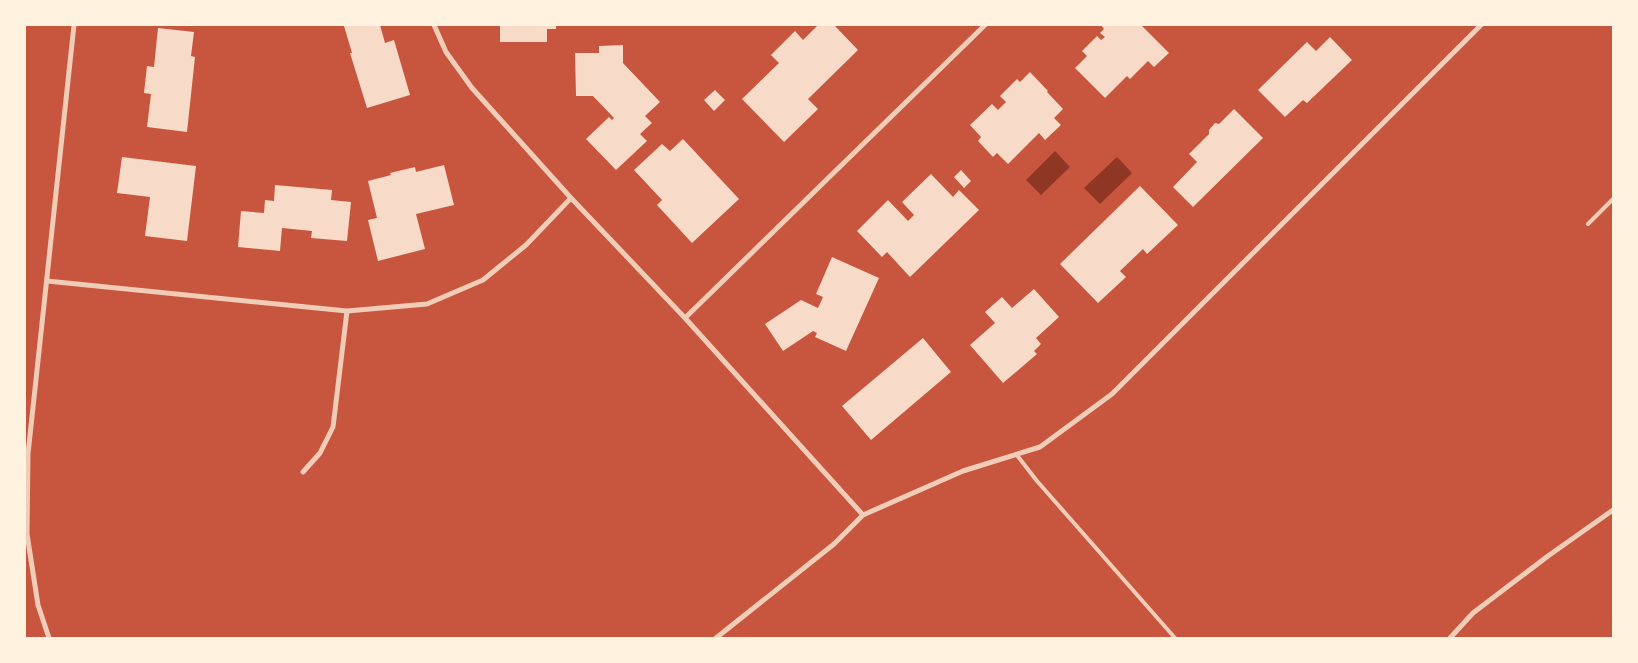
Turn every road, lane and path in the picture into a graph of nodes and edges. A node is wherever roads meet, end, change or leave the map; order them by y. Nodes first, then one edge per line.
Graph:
1 (74, 25) edge
2 (434, 25) edge
3 (986, 25) edge
4 (1481, 25) edge
5 (571, 198) junction
6 (1613, 200) edge
7 (1588, 224) dead end
8 (47, 281) junction
9 (347, 311) junction
10 (685, 318) junction
11 (1016, 454) junction
12 (303, 472) dead end
13 (1613, 510) edge
14 (863, 515) junction
15 (49, 638) edge
16 (716, 638) edge
17 (1175, 638) edge
18 (1450, 638) edge

1 - 8 street
2 - 5 street
3 - 10 street
4 - 11 street
5 - 9 street
5 - 10 street
6 - 7 lane
8 - 9 street
8 - 15 street
9 - 12 street
10 - 14 street
11 - 14 street
11 - 17 lane
13 - 18 street
14 - 16 street

